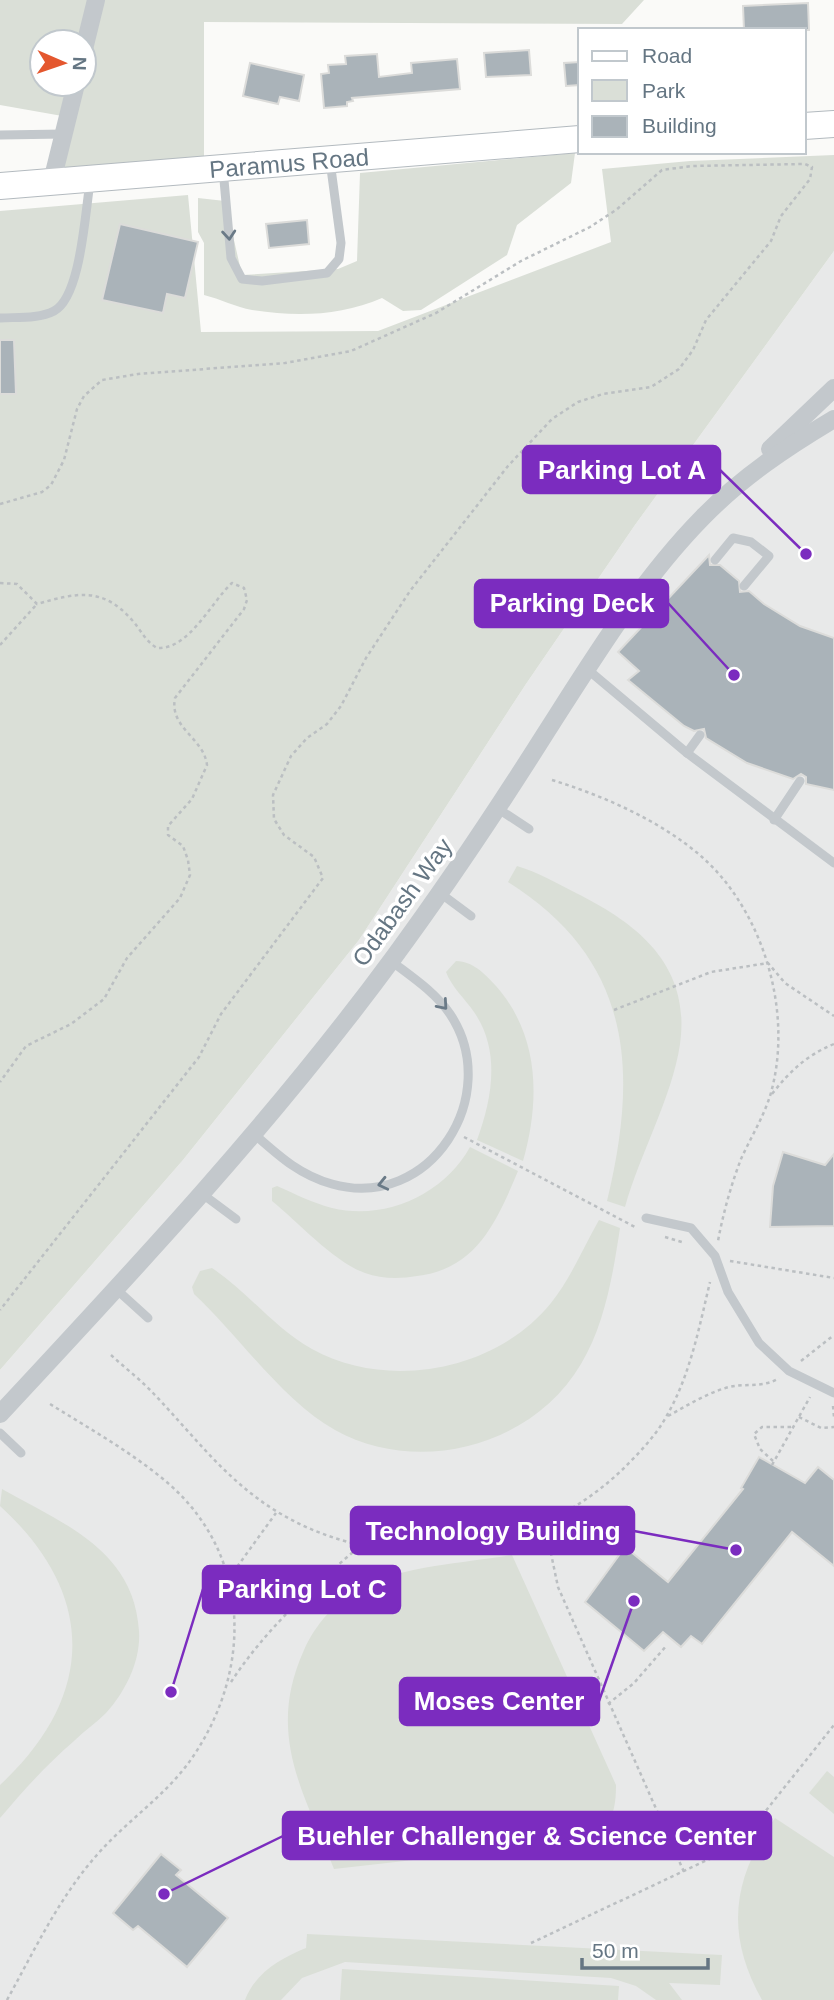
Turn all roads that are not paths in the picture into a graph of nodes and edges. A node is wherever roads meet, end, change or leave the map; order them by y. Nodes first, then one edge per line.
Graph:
1 (96, 0) edge
2 (89, 28) edge
3 (73, 98) edge
4 (834, 124) edge
5 (806, 126) edge
6 (64, 134) junction
7 (0, 135) edge
8 (578, 139) edge
9 (329, 159) junction
10 (223, 167) junction
11 (90, 178) junction
12 (52, 181) junction
13 (0, 186) edge
14 (0, 318) edge
15 (834, 388) edge
16 (834, 419) edge
17 (703, 516) junction
18 (715, 560) dead end
19 (744, 586) dead end
20 (587, 669) junction
21 (699, 735) dead end
22 (687, 752) junction
23 (800, 782) dead end
24 (497, 808) junction
25 (774, 820) junction
26 (529, 829) dead end
27 (834, 863) edge
28 (440, 893) junction
29 (471, 916) dead end
30 (391, 961) junction
31 (253, 1132) junction
32 (201, 1193) junction
33 (646, 1218) dead end
34 (236, 1219) dead end
35 (117, 1289) junction
36 (148, 1318) dead end
37 (834, 1393) edge
38 (0, 1414) edge
39 (0, 1433) edge
40 (21, 1453) dead end

1 - 2 street
3 - 6 street
4 - 5 main road
6 - 7 lane
6 - 12 street
8 - 9 main road, Paramus Road
9 - 10 main road, Paramus Road
10 -> 9 lane
10 - 11 main road, Paramus Road
11 - 12 main road, Paramus Road
11 - 14 lane
12 - 13 main road, Paramus Road
15 - 17 street
16 - 17 street, Odabash Way
17 - 20 street, Odabash Way
18 - 19 lane
20 - 22 lane
20 - 24 street, Odabash Way
21 - 22 lane
22 - 25 lane
23 - 25 lane
24 - 26 lane
24 - 28 street, Odabash Way
25 - 27 lane
28 - 29 lane
28 - 30 street, Odabash Way
30 - 31 street, Odabash Way
30 -> 31 lane
31 - 32 street, Odabash Way
32 - 34 lane
32 - 35 street, Odabash Way
33 - 37 lane
35 - 36 lane
35 - 38 street, Odabash Way
39 - 40 lane

